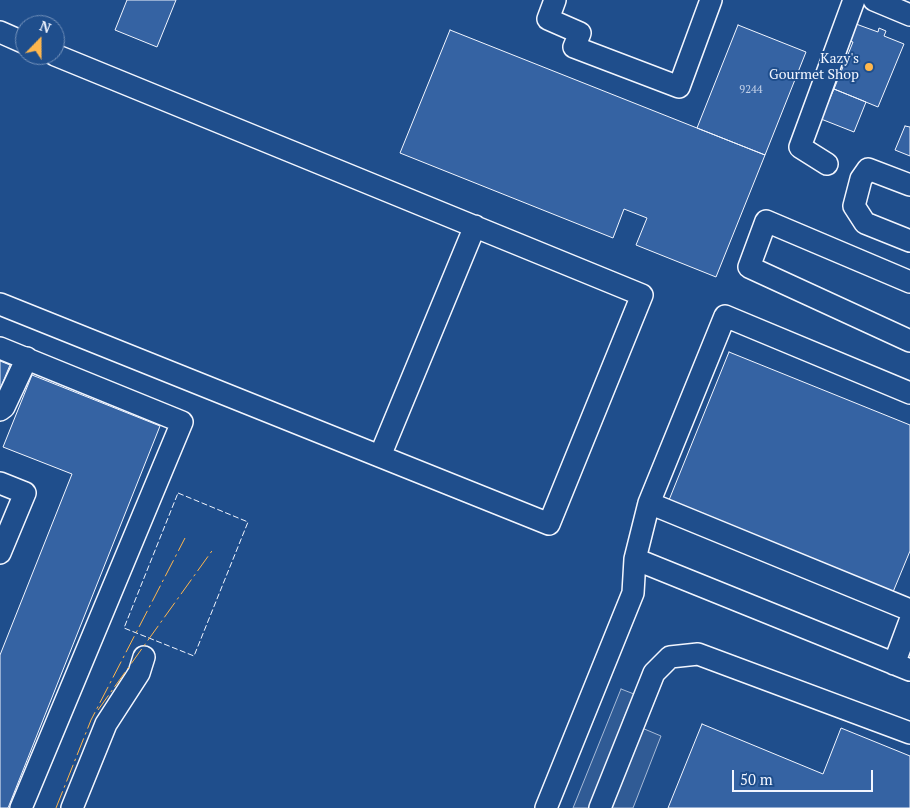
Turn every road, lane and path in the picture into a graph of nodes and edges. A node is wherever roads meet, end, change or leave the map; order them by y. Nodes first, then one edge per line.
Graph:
1 (555, 0) edge
2 (711, 0) edge
3 (854, 0) edge
4 (874, 0) edge
5 (910, 15) edge
6 (0, 32) edge
7 (15, 39) edge
8 (65, 59) edge
9 (827, 164) dead end
10 (910, 185) edge
11 (475, 226) junction
12 (910, 241) edge
13 (910, 282) edge
14 (0, 304) edge
15 (910, 341) edge
16 (0, 348) edge
17 (26, 358) junction
18 (910, 393) edge
19 (0, 410) edge
20 (380, 456) junction
21 (0, 482) edge
22 (648, 503) junction
23 (0, 553) edge
24 (635, 559) junction
25 (910, 610) edge
26 (910, 621) edge
27 (144, 657) dead end
28 (902, 667) edge
29 (910, 732) edge
30 (20, 808) edge
31 (72, 808) edge
32 (546, 808) edge
33 (600, 808) edge

1 - 2 street
3 - 9 street
4 - 5 street
6 - 7 street
8 - 11 street
10 - 12 street
11 - 20 street
11 - 20 street
13 - 15 street
14 - 20 street
16 - 17 street
17 - 19 street
17 - 30 street
18 - 22 street
21 - 23 street
22 - 24 street
22 - 25 street
24 - 28 street
24 - 32 street
26 - 28 street
27 - 31 street
29 - 33 street

